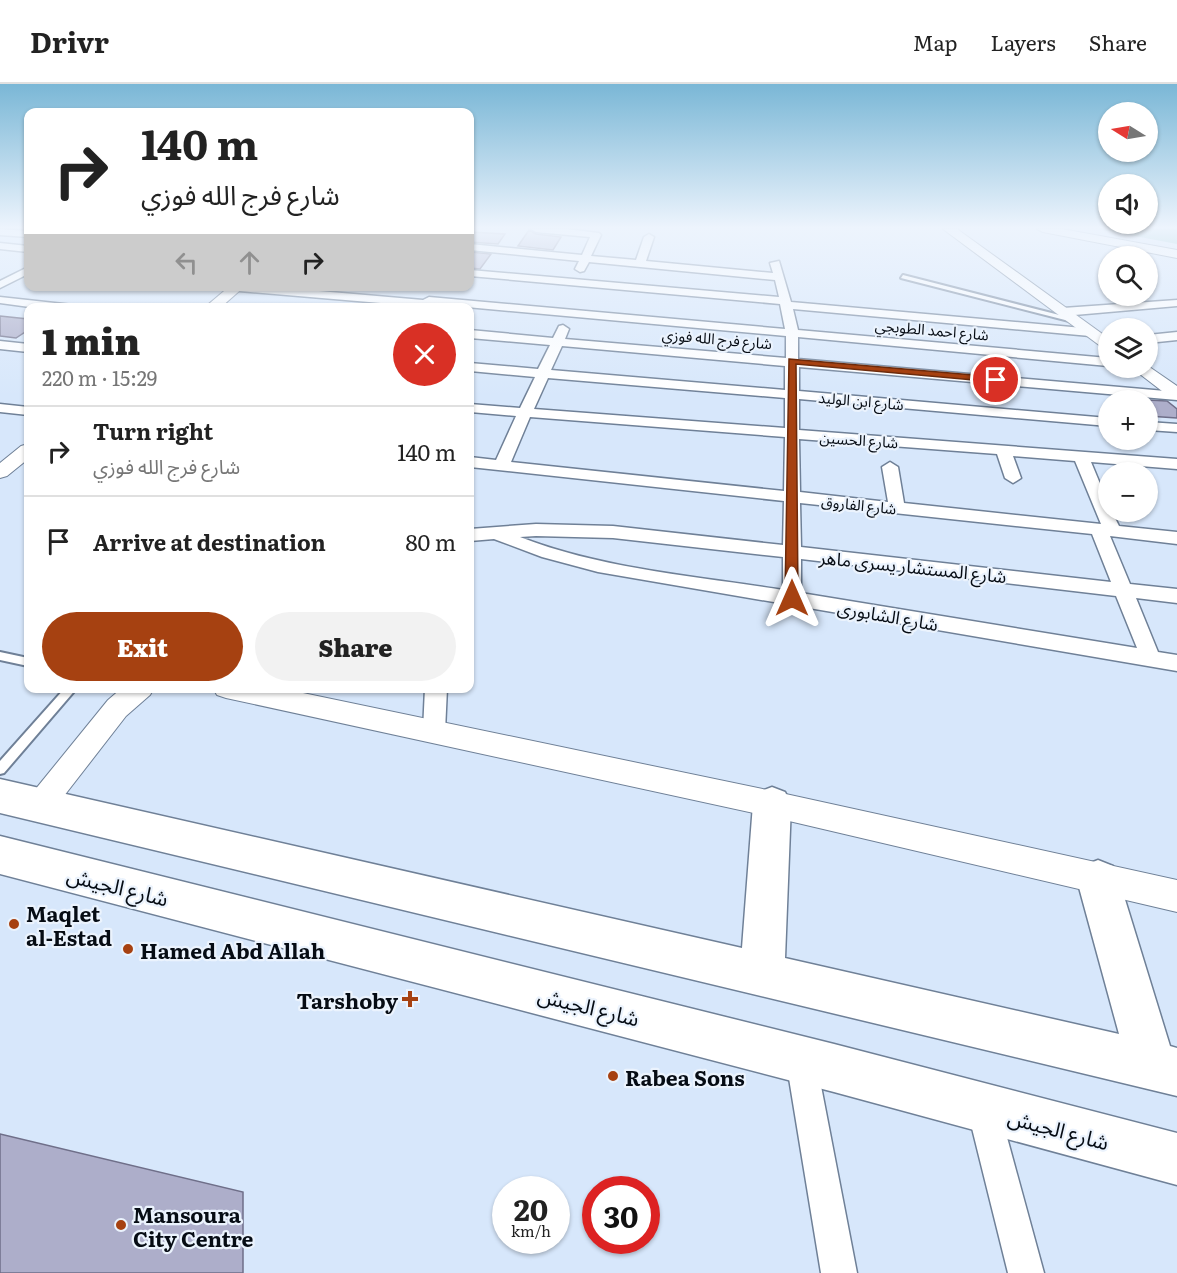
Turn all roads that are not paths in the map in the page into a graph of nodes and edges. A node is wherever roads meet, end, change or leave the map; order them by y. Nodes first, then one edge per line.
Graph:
1 (525, 284) edge
2 (579, 284) edge
3 (782, 284) edge
4 (935, 284) edge
5 (1025, 284) edge
6 (233, 291) edge
7 (283, 291) edge
8 (576, 295) junction
9 (0, 300) edge
10 (27, 303) edge
11 (218, 303) edge
12 (417, 303) edge
13 (444, 303) edge
14 (787, 303) junction
15 (1177, 303) edge
16 (1068, 316) junction
17 (792, 332) junction
18 (1090, 332) junction
19 (474, 334) edge
20 (1177, 336) edge
21 (1098, 337) edge
22 (1158, 338) edge
23 (557, 341) junction
24 (0, 345) edge
25 (24, 348) edge
26 (792, 361) junction
27 (1098, 361) edge
28 (474, 366) edge
29 (543, 373) junction
30 (1154, 378) edge
31 (791, 394) junction
32 (1177, 395) edge
33 (0, 408) edge
34 (474, 408) edge
35 (24, 411) edge
36 (525, 413) junction
37 (1098, 421) edge
38 (1158, 427) edge
39 (1177, 428) edge
40 (791, 434) junction
41 (1003, 450) junction
42 (24, 453) edge
43 (1081, 456) junction
44 (474, 462) edge
45 (1177, 464) edge
46 (501, 465) junction
47 (890, 467) dead end
48 (0, 472) edge
49 (1013, 478) dead end
50 (791, 497) junction
51 (897, 508) junction
52 (1106, 530) junction
53 (497, 533) junction
54 (474, 536) edge
55 (1177, 538) edge
56 (792, 553) junction
57 (1123, 590) junction
58 (1177, 596) edge
59 (792, 598) junction
60 (0, 656) edge
61 (1150, 659) junction
62 (24, 661) edge
63 (1177, 663) edge
64 (68, 693) edge
65 (135, 693) edge
66 (254, 693) edge
67 (435, 693) edge
68 (434, 731) junction
69 (0, 770) edge
70 (20, 801) edge
71 (772, 804) junction
72 (0, 855) edge
73 (1098, 880) junction
74 (1177, 897) edge
75 (762, 975) junction
76 (801, 1060) junction
77 (1164, 1069) edge
78 (983, 1108) junction
79 (1177, 1159) edge
80 (839, 1273) edge
81 (1026, 1273) edge

1 - 8 street
2 - 8 street
3 - 14 street
4 - 16 lane
5 - 16 street
6 - 11 street
7 - 12 street, شارع احمد الطوبجي
8 - 13 street, شارع احمد الطوبجي
8 - 14 street
8 - 17 street, شارع احمد الطوبجي
8 - 23 street
9 - 10 street
14 - 17 street
14 - 18 street
15 - 16 street
16 - 18 street
17 - 26 street
17 - 27 street, شارع احمد الطوبجي
18 - 21 street
19 - 23 street, شارع فرج الله فوزي
20 - 22 street
23 - 26 street, شارع فرج الله فوزي
23 - 29 street
24 - 25 street
26 - 31 street
26 - 32 street, شارع فرج الله فوزي
28 - 29 street, شارع ابن الوليد
29 - 31 street, شارع ابن الوليد
29 - 36 street
30 - 32 street
31 - 37 street, شارع ابن الوليد
31 - 40 street
33 - 35 street
34 - 36 street, شارع الحسين
36 - 40 street, شارع الحسين
36 - 46 street
38 - 39 street
40 - 41 street, شارع الحسين
40 - 50 street
41 - 43 street, شارع الحسين
41 - 49 street
42 - 48 street
43 - 45 street, شارع الحسين
43 - 52 street
44 - 46 street, شارع الفاروق
46 - 50 street, شارع الفاروق
47 - 51 street
50 - 51 street, شارع الفاروق
50 - 56 street
51 - 52 street, شارع الفاروق
52 - 55 street, شارع الفاروق
52 - 57 street
53 - 54 street, شارع المستشار يسرى ماهر
53 - 56 street, شارع المستشار يسرى ماهر
53 - 59 street, شارع الشابورى
56 - 57 street, شارع المستشار يسرى ماهر
56 - 59 street
57 - 58 street, شارع المستشار يسرى ماهر
57 - 61 street
59 - 61 street, شارع الشابورى
60 - 62 lane
61 - 63 street, شارع الشابورى
64 - 69 lane
65 - 70 street
66 - 68 street
67 - 68 street
68 - 71 street
70 - 75 main road
71 - 73 street
71 - 75 main road
72 - 76 main road, شارع الجيش
73 - 74 street
73 - 77 main road
75 - 77 main road
76 - 78 main road, شارع الجيش
76 - 80 street
78 - 79 main road, شارع الجيش
78 - 81 street

